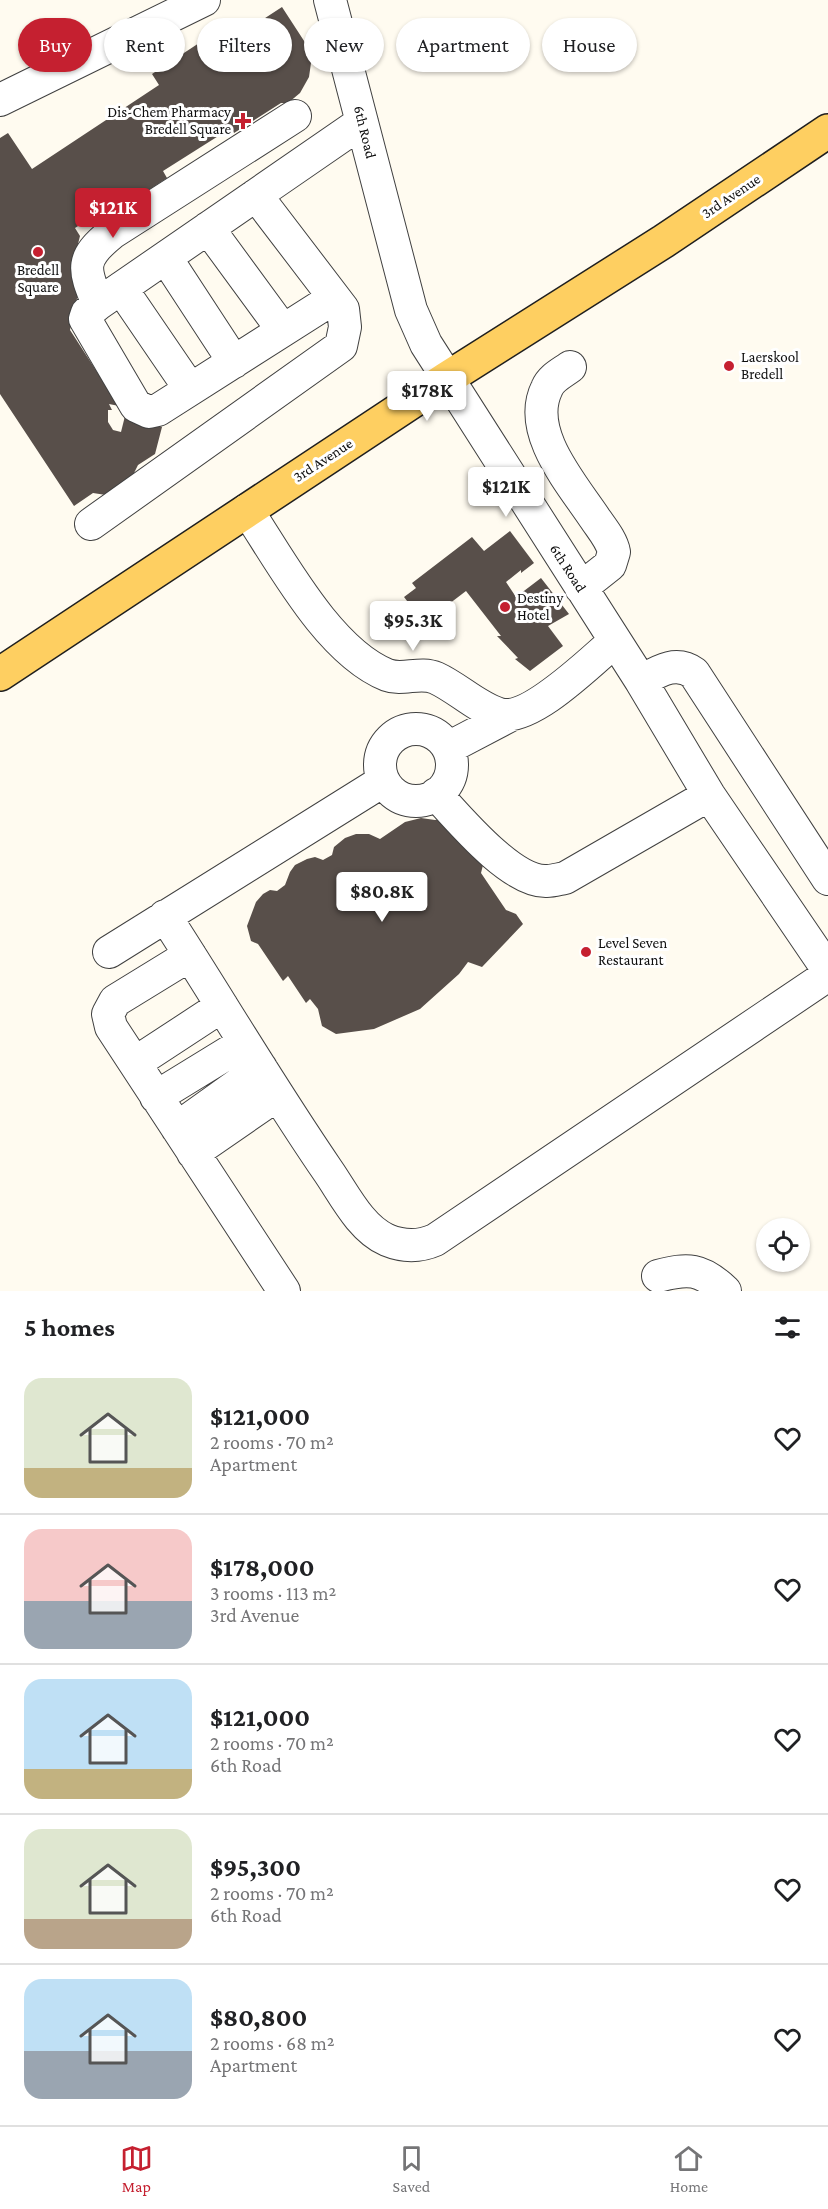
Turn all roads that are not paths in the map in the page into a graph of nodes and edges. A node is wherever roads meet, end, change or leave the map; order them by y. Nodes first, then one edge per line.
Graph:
1 (204, 0) edge
2 (330, 0) edge
3 (0, 100) edge
4 (294, 116) dead end
5 (362, 122) junction
6 (828, 131) edge
7 (222, 163) junction
8 (253, 197) junction
9 (208, 228) junction
10 (166, 258) junction
11 (110, 296) junction
12 (334, 298) junction
13 (282, 329) junction
14 (234, 362) junction
15 (570, 367) dead end
16 (446, 379) junction
17 (190, 389) junction
18 (247, 510) junction
19 (91, 524) dead end
20 (581, 588) junction
21 (615, 641) junction
22 (0, 674) edge
23 (641, 681) junction
24 (509, 716) junction
25 (448, 748) junction
26 (383, 781) junction
27 (436, 794) junction
28 (709, 795) junction
29 (828, 879) edge
30 (165, 916) junction
31 (109, 952) dead end
32 (190, 955) junction
33 (828, 970) edge
34 (828, 975) edge
35 (222, 1006) junction
36 (135, 1064) junction
37 (265, 1075) junction
38 (180, 1133) junction
39 (658, 1276) dead end
40 (284, 1291) edge
41 (724, 1291) edge

1 - 3 street
2 - 5 street, 6th Road
4 - 7 street
5 - 8 street
5 - 16 street, 6th Road
6 - 16 main road, 3rd Avenue
7 - 8 street
7 - 11 street
8 - 9 street
8 - 12 street
9 - 10 street
9 - 13 street
10 - 11 street
10 - 14 street
11 - 17 street
11 - 17 street
12 - 13 street
12 - 19 street
13 - 14 street
14 - 17 street
15 - 20 street
16 - 18 main road, 3rd Avenue
16 - 20 street, 6th Road
18 - 22 main road, 3rd Avenue
18 - 24 street
20 - 21 street, 6th Road
21 - 23 street, 6th Road
21 - 24 street
23 - 28 street, 6th Road
23 - 29 street
24 - 25 street
25 - 26 street
25 - 27 street
26 - 27 street
26 - 30 street
27 - 28 street
28 - 33 street, 6th Road
30 - 31 street
30 - 32 street
32 - 35 street
32 - 36 street
34 - 37 street
35 - 36 street
35 - 37 street
36 - 38 street
37 - 38 street
37 - 38 street
38 - 40 street
39 - 41 street

